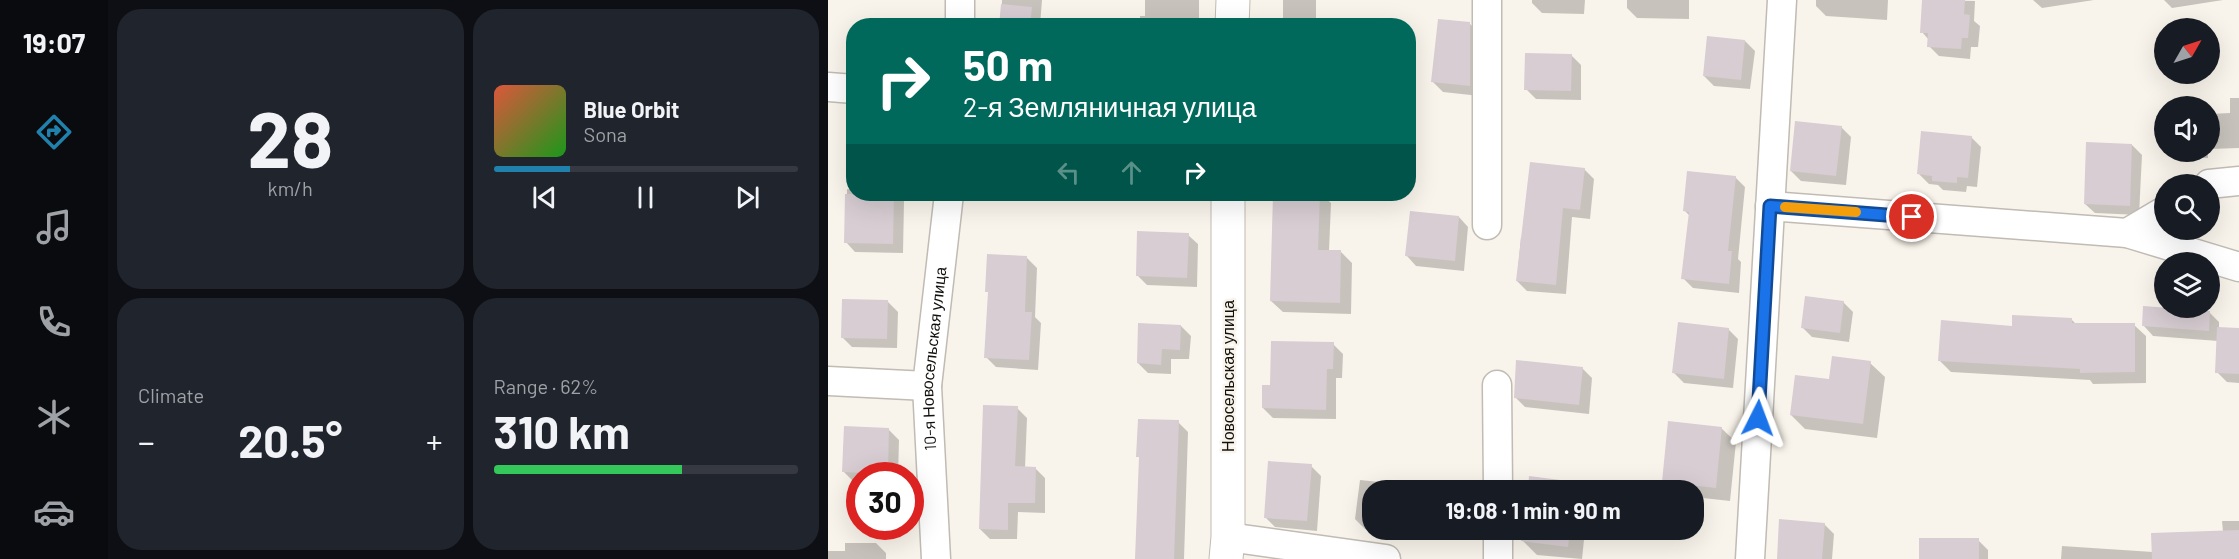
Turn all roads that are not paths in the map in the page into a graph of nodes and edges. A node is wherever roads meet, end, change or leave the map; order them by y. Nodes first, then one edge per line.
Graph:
1 (960, 0) edge
2 (1233, 0) edge
3 (1487, 0) edge
4 (1782, 0) edge
5 (960, 18) edge
6 (1232, 18) edge
7 (828, 87) edge
8 (846, 88) edge
9 (2239, 181) edge
10 (2220, 183) edge
11 (948, 201) edge
12 (1228, 201) edge
13 (1770, 206) junction
14 (2154, 217) edge
15 (1486, 225) dead end
16 (2127, 233) junction
17 (2239, 267) edge
18 (828, 381) edge
19 (1497, 385) dead end
20 (927, 386) junction
21 (1497, 480) edge
22 (1498, 540) edge
23 (1227, 548) edge
24 (936, 559) edge
25 (1386, 559) edge
26 (1498, 559) edge
27 (1750, 559) edge

1 - 5 street
2 - 6 street
3 - 15 street
4 - 13 street
7 - 8 street
9 - 10 street
11 - 20 street, 10-я Новосельская улица
12 - 23 street, Новосельская улица
13 - 16 street
13 - 27 street
14 - 16 street
16 - 17 street
18 - 20 street
19 - 21 street
20 - 24 street, 10-я Новосельская улица
22 - 26 street
23 - 25 street

